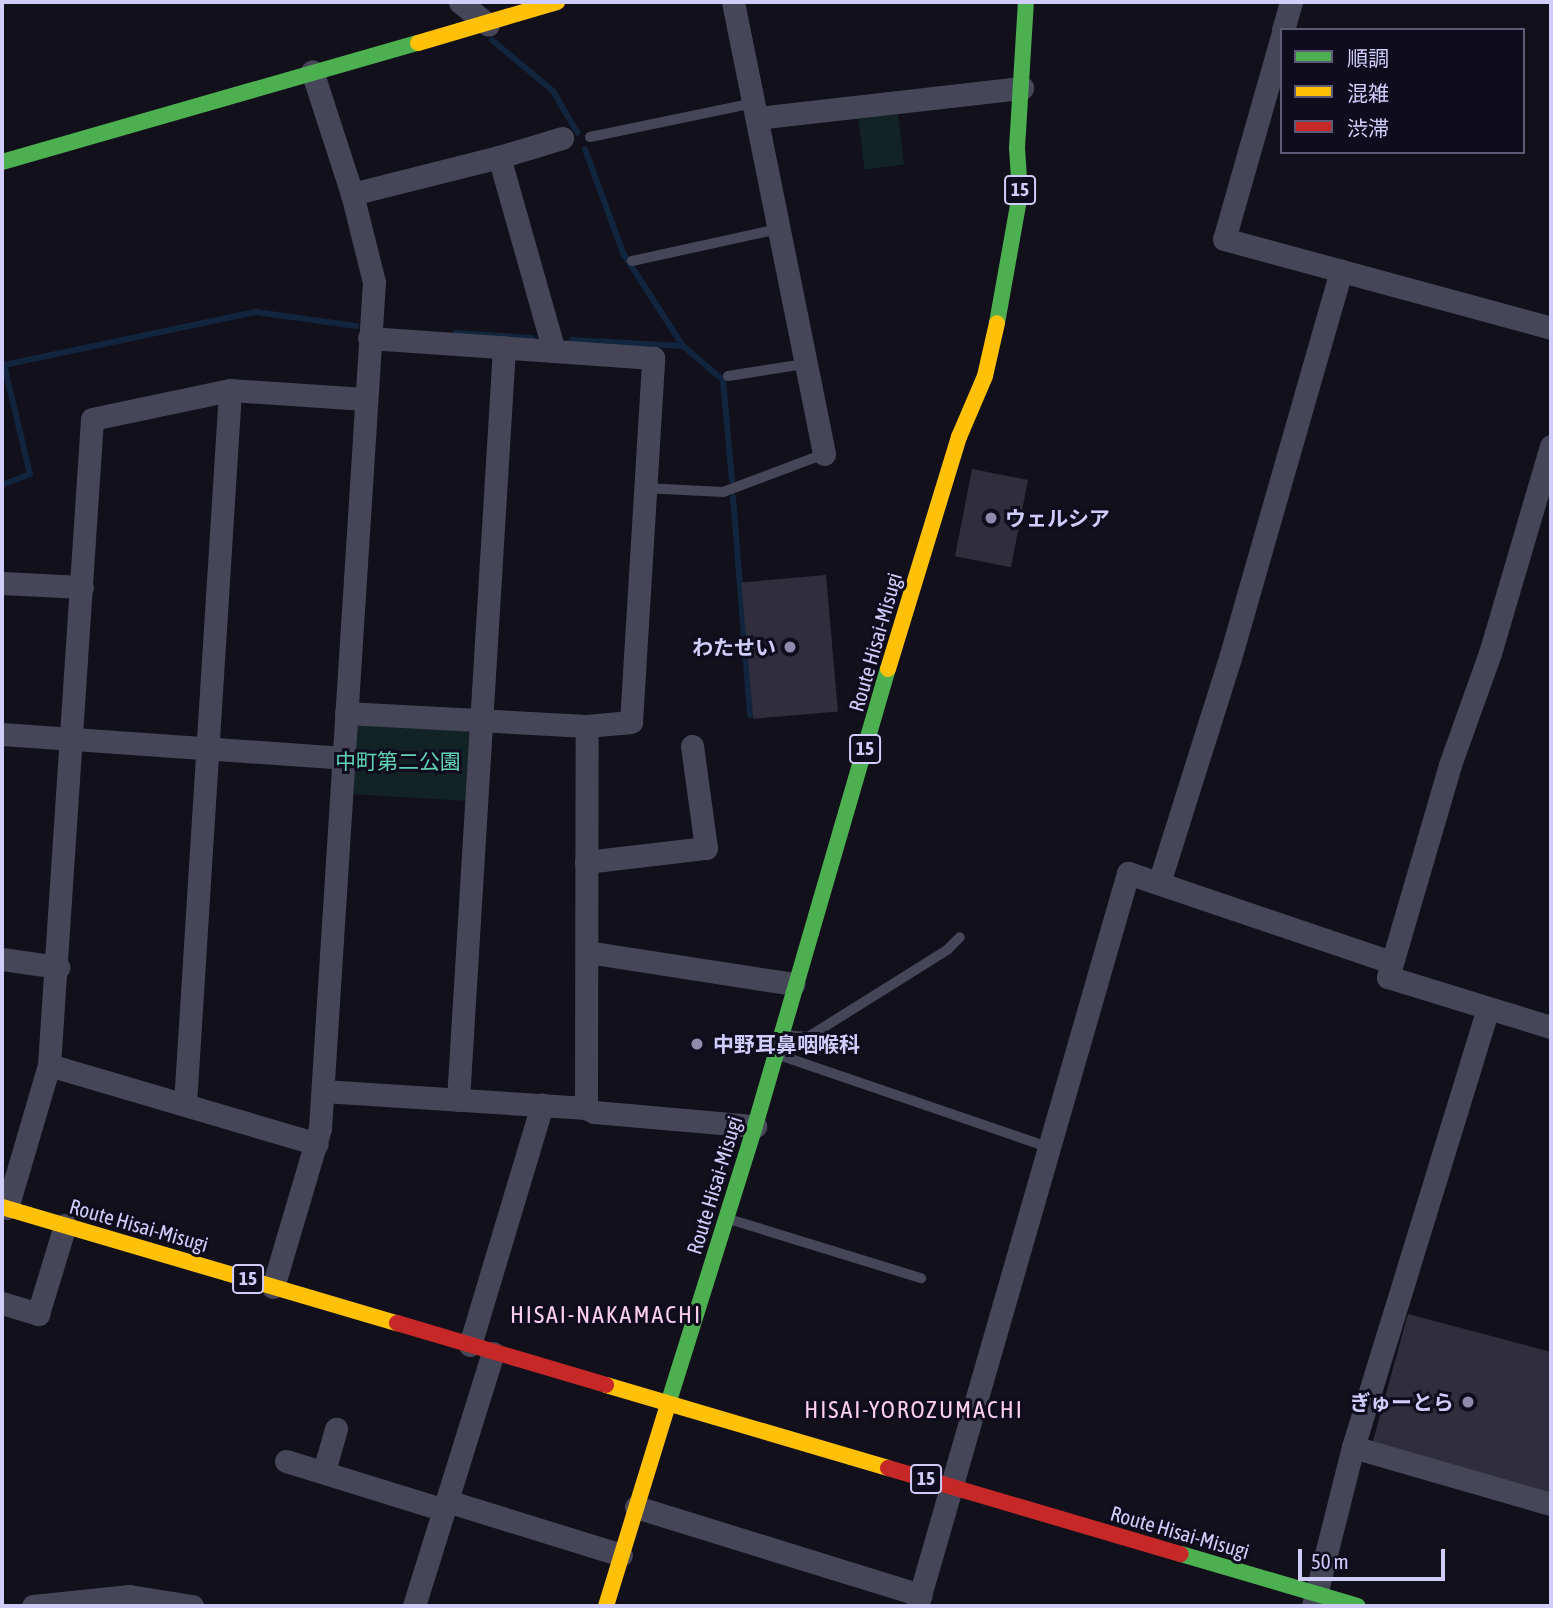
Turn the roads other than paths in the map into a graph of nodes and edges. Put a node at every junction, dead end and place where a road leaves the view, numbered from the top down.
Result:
1 (460, 2) edge
2 (557, 2) edge
3 (733, 2) edge
4 (1026, 2) edge
5 (1289, 2) edge
6 (488, 25) junction
7 (1283, 28) edge
8 (1280, 43) edge
9 (312, 71) junction
10 (1022, 88) junction
11 (755, 110) junction
12 (590, 137) dead end
13 (562, 138) dead end
14 (499, 157) junction
15 (2, 162) edge
16 (352, 194) junction
17 (779, 229) junction
18 (632, 261) dead end
19 (1341, 271) junction
20 (1551, 328) edge
21 (369, 338) junction
22 (504, 347) junction
23 (554, 351) junction
24 (805, 363) junction
25 (728, 376) dead end
26 (230, 390) junction
27 (365, 399) junction
28 (1551, 446) edge
29 (824, 454) joint
30 (644, 488) junction
31 (2, 583) edge
32 (82, 587) junction
33 (346, 713) junction
34 (481, 720) junction
35 (587, 726) junction
36 (2, 734) edge
37 (72, 738) junction
38 (692, 746) dead end
39 (209, 748) junction
40 (343, 758) junction
41 (586, 863) junction
42 (1159, 883) junction
43 (960, 937) dead end
44 (587, 952) junction
45 (2, 959) edge
46 (1391, 962) junction
47 (58, 967) junction
48 (794, 984) junction
49 (1488, 1009) junction
50 (1551, 1027) edge
51 (782, 1034) junction
52 (776, 1054) junction
53 (50, 1065) junction
54 (323, 1091) junction
55 (458, 1100) junction
56 (185, 1104) junction
57 (542, 1105) junction
58 (586, 1108) junction
59 (755, 1126) junction
60 (317, 1144) junction
61 (1051, 1148) junction
62 (4, 1208) edge
63 (726, 1218) junction
64 (65, 1225) junction
65 (921, 1278) dead end
66 (273, 1287) junction
67 (2, 1303) edge
68 (470, 1345) junction
69 (493, 1353) junction
70 (668, 1405) junction
71 (336, 1429) dead end
72 (1353, 1447) junction
73 (286, 1461) dead end
74 (324, 1471) junction
75 (952, 1486) junction
76 (1551, 1504) edge
77 (445, 1506) junction
78 (636, 1507) junction
79 (621, 1555) junction
80 (919, 1600) edge
81 (1314, 1600) edge
82 (181, 1605) edge
83 (33, 1606) edge
84 (414, 1606) edge
85 (606, 1606) edge
86 (1358, 1606) edge

1 - 6 street
2 - 6 main road
3 - 11 street
4 - 10 main road, Route Hisai-Misugi / 15
5 - 7 street
6 - 9 main road
8 - 19 street
9 - 15 main road
9 - 16 street
10 - 11 street
10 - 48 main road, Route Hisai-Misugi / 15
11 - 12 lane
11 - 17 street
13 - 14 street
14 - 16 street
14 - 23 street
16 - 21 street
17 - 18 lane
17 - 24 street
19 - 20 street
19 - 42 street
21 - 22 street
21 - 27 street
22 - 23 street
22 - 34 street
23 - 30 street
24 - 25 lane
24 - 29 street
26 - 27 street
26 - 32 street
26 - 39 street
27 - 33 street
28 - 46 street
29 - 30 lane
30 - 35 street
31 - 32 street
32 - 37 street
33 - 34 street
33 - 40 street
34 - 35 street
34 - 55 street
35 - 41 street
36 - 37 street
37 - 39 street
37 - 47 street
38 - 41 street
39 - 40 street
39 - 56 street
40 - 54 street
41 - 44 street
42 - 46 street
42 - 61 street
43 - 51 lane
44 - 48 street
44 - 58 street
45 - 47 street
46 - 49 street
47 - 53 street
48 - 51 main road, Route Hisai-Misugi / 15
49 - 50 street
49 - 72 street
51 - 52 main road, Route Hisai-Misugi / 15
52 - 59 main road, Route Hisai-Misugi / 15
52 - 61 lane
53 - 56 street
53 - 62 street
54 - 55 street
54 - 60 street
55 - 57 street
56 - 60 street
57 - 58 street
57 - 68 street
58 - 59 street
59 - 63 main road, Route Hisai-Misugi / 15
60 - 66 street
61 - 75 street
62 - 64 main road, Route Hisai-Misugi / 15
63 - 65 lane
63 - 70 main road, Route Hisai-Misugi / 15
64 - 66 main road, Route Hisai-Misugi / 15
64 - 67 street
66 - 68 main road, Route Hisai-Misugi / 15
68 - 69 main road, Route Hisai-Misugi / 15
69 - 70 main road, Route Hisai-Misugi / 15
69 - 77 street
70 - 75 main road, Route Hisai-Misugi / 15
70 - 78 main road
71 - 74 street
72 - 76 street
72 - 81 street
73 - 74 street
74 - 77 street
75 - 80 street
75 - 81 main road, Route Hisai-Misugi / 15
77 - 79 street
77 - 84 street
78 - 79 main road
78 - 80 street
79 - 85 main road
81 - 86 main road, Route Hisai-Misugi / 15
82 - 83 street

